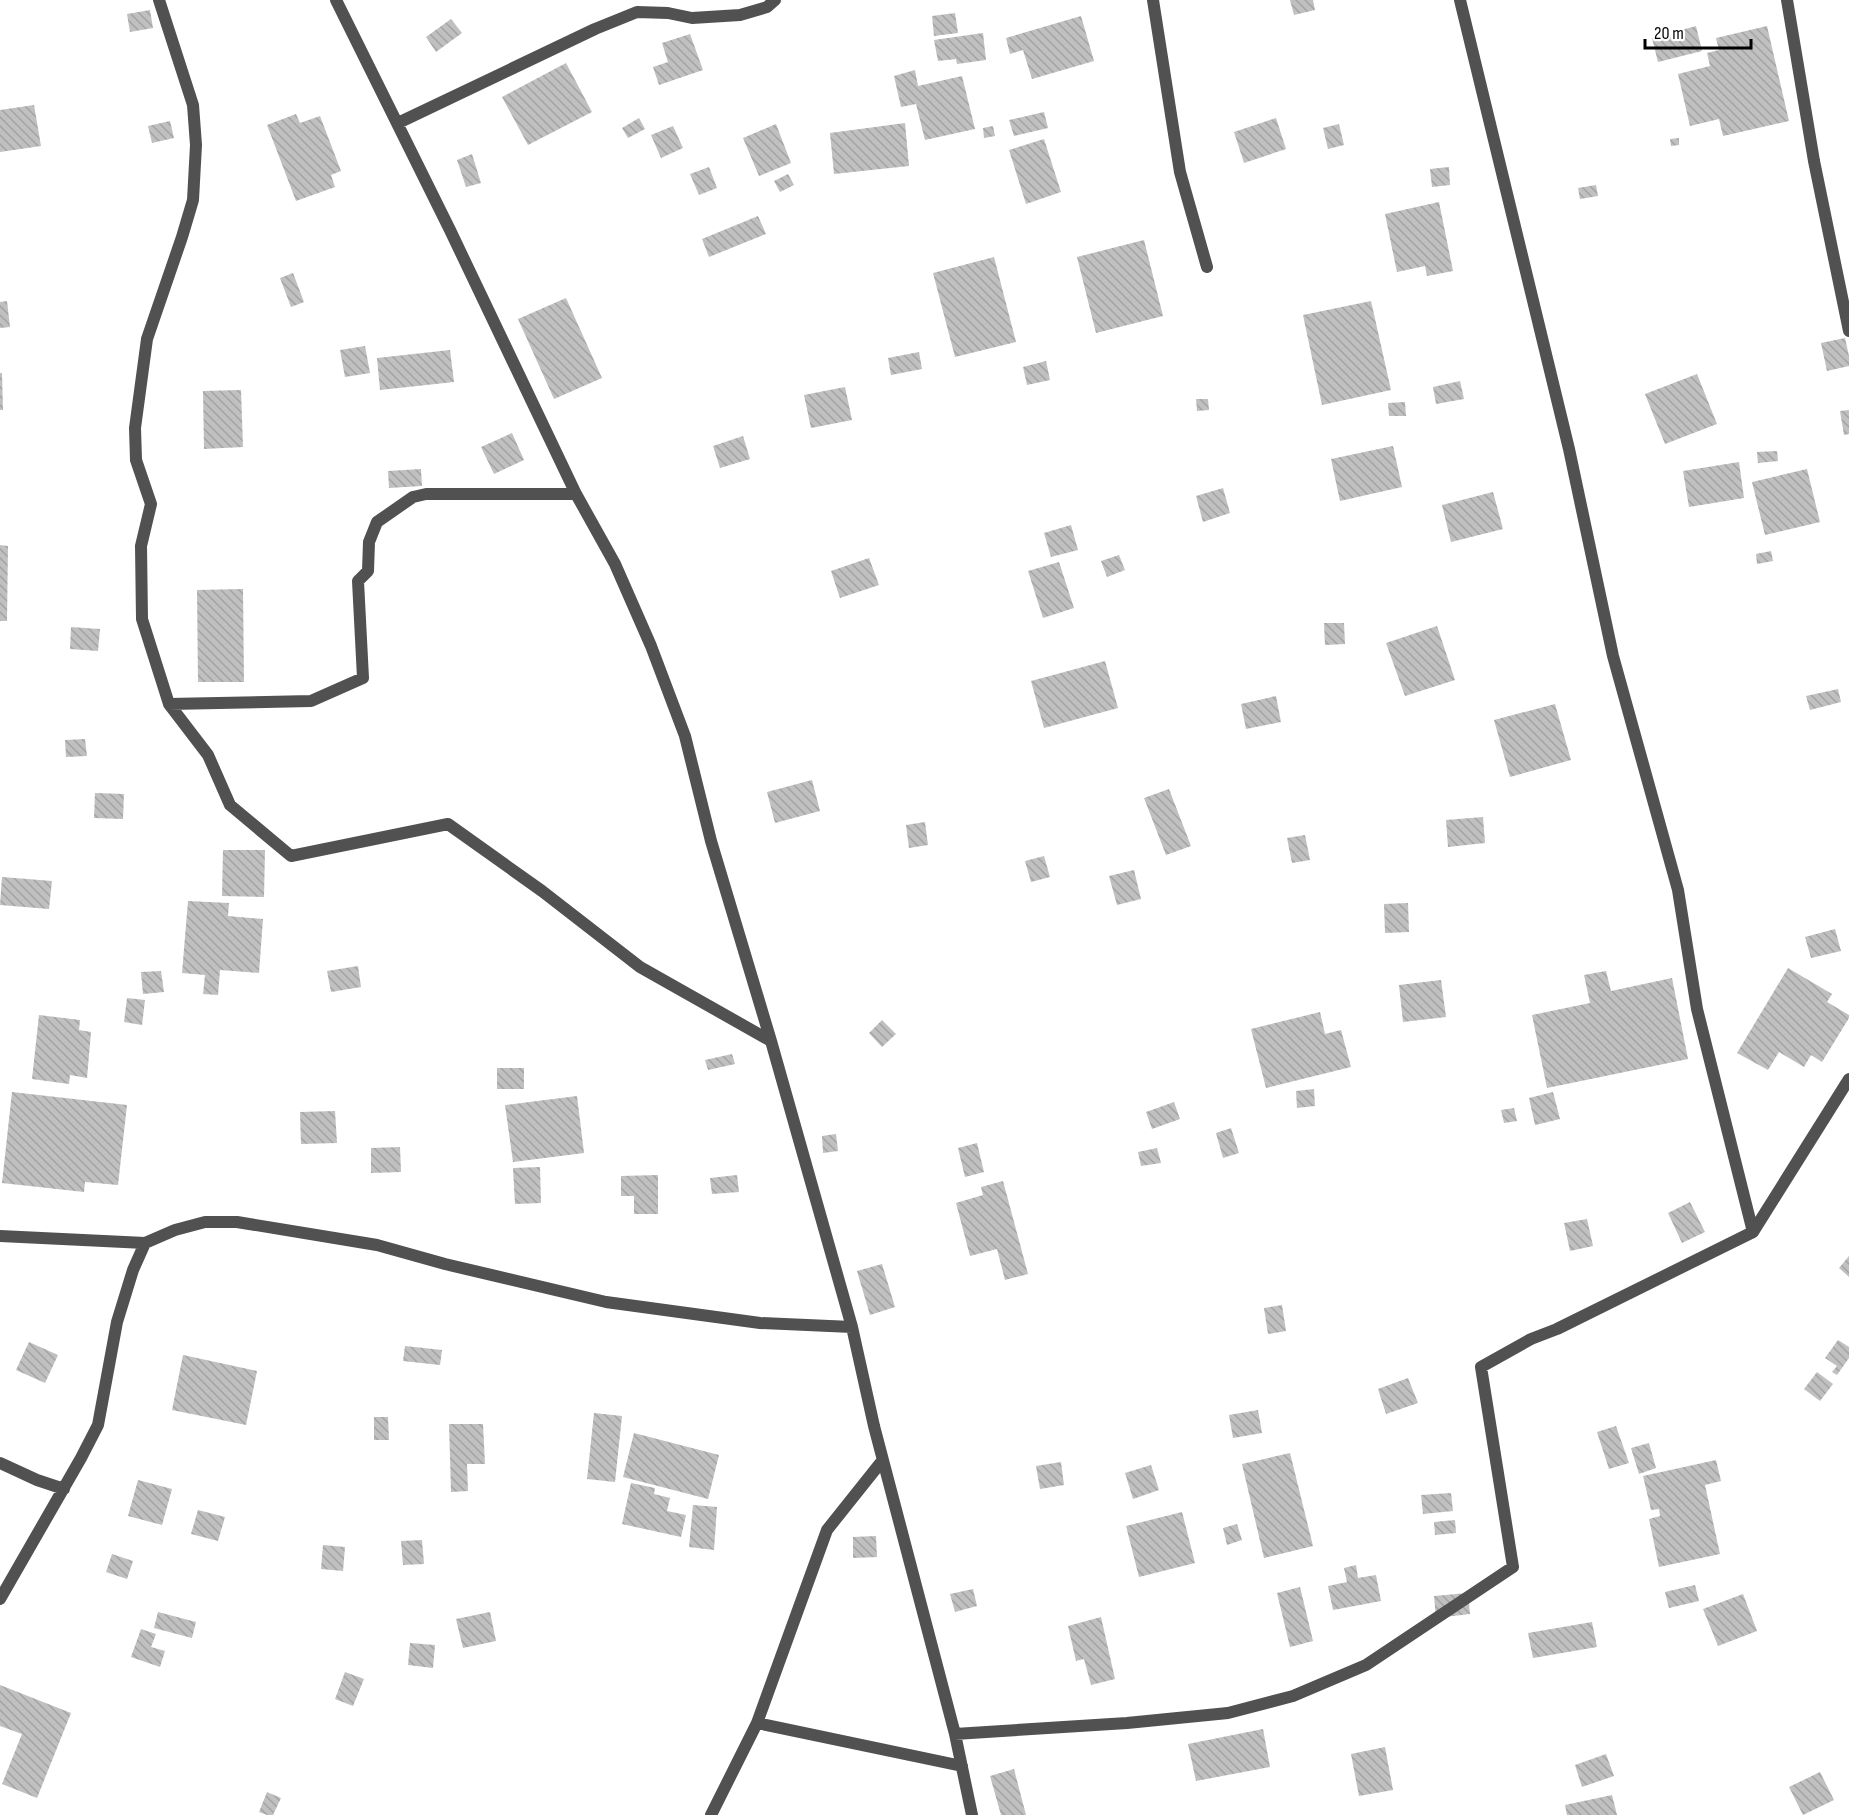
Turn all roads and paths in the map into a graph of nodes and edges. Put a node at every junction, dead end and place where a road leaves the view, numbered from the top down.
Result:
1 (159, 0) edge
2 (336, 0) edge
3 (775, 0) edge
4 (1153, 0) edge
5 (1460, 0) edge
6 (1787, 0) edge
7 (398, 123) junction
8 (1207, 267) dead end
9 (1849, 331) edge
10 (576, 494) junction
11 (169, 704) junction
12 (771, 1041) junction
13 (1849, 1079) edge
14 (1753, 1232) junction
15 (0, 1236) edge
16 (145, 1243) junction
17 (852, 1327) junction
18 (882, 1461) junction
19 (0, 1463) edge
20 (64, 1489) junction
21 (0, 1599) edge
22 (757, 1723) junction
23 (955, 1734) junction
24 (962, 1766) junction
25 (711, 1815) edge
26 (972, 1815) edge

1 - 11 street
2 - 7 street
3 - 7 street
4 - 8 street
5 - 14 street
6 - 9 street
7 - 10 street
10 - 11 street
10 - 12 street
11 - 12 street
12 - 17 street
13 - 14 street
14 - 23 street
15 - 16 street
16 - 17 street
16 - 20 street
17 - 18 street
18 - 22 street
18 - 23 street
19 - 20 street
20 - 21 street
22 - 24 street
22 - 25 street
23 - 24 street
24 - 26 street

